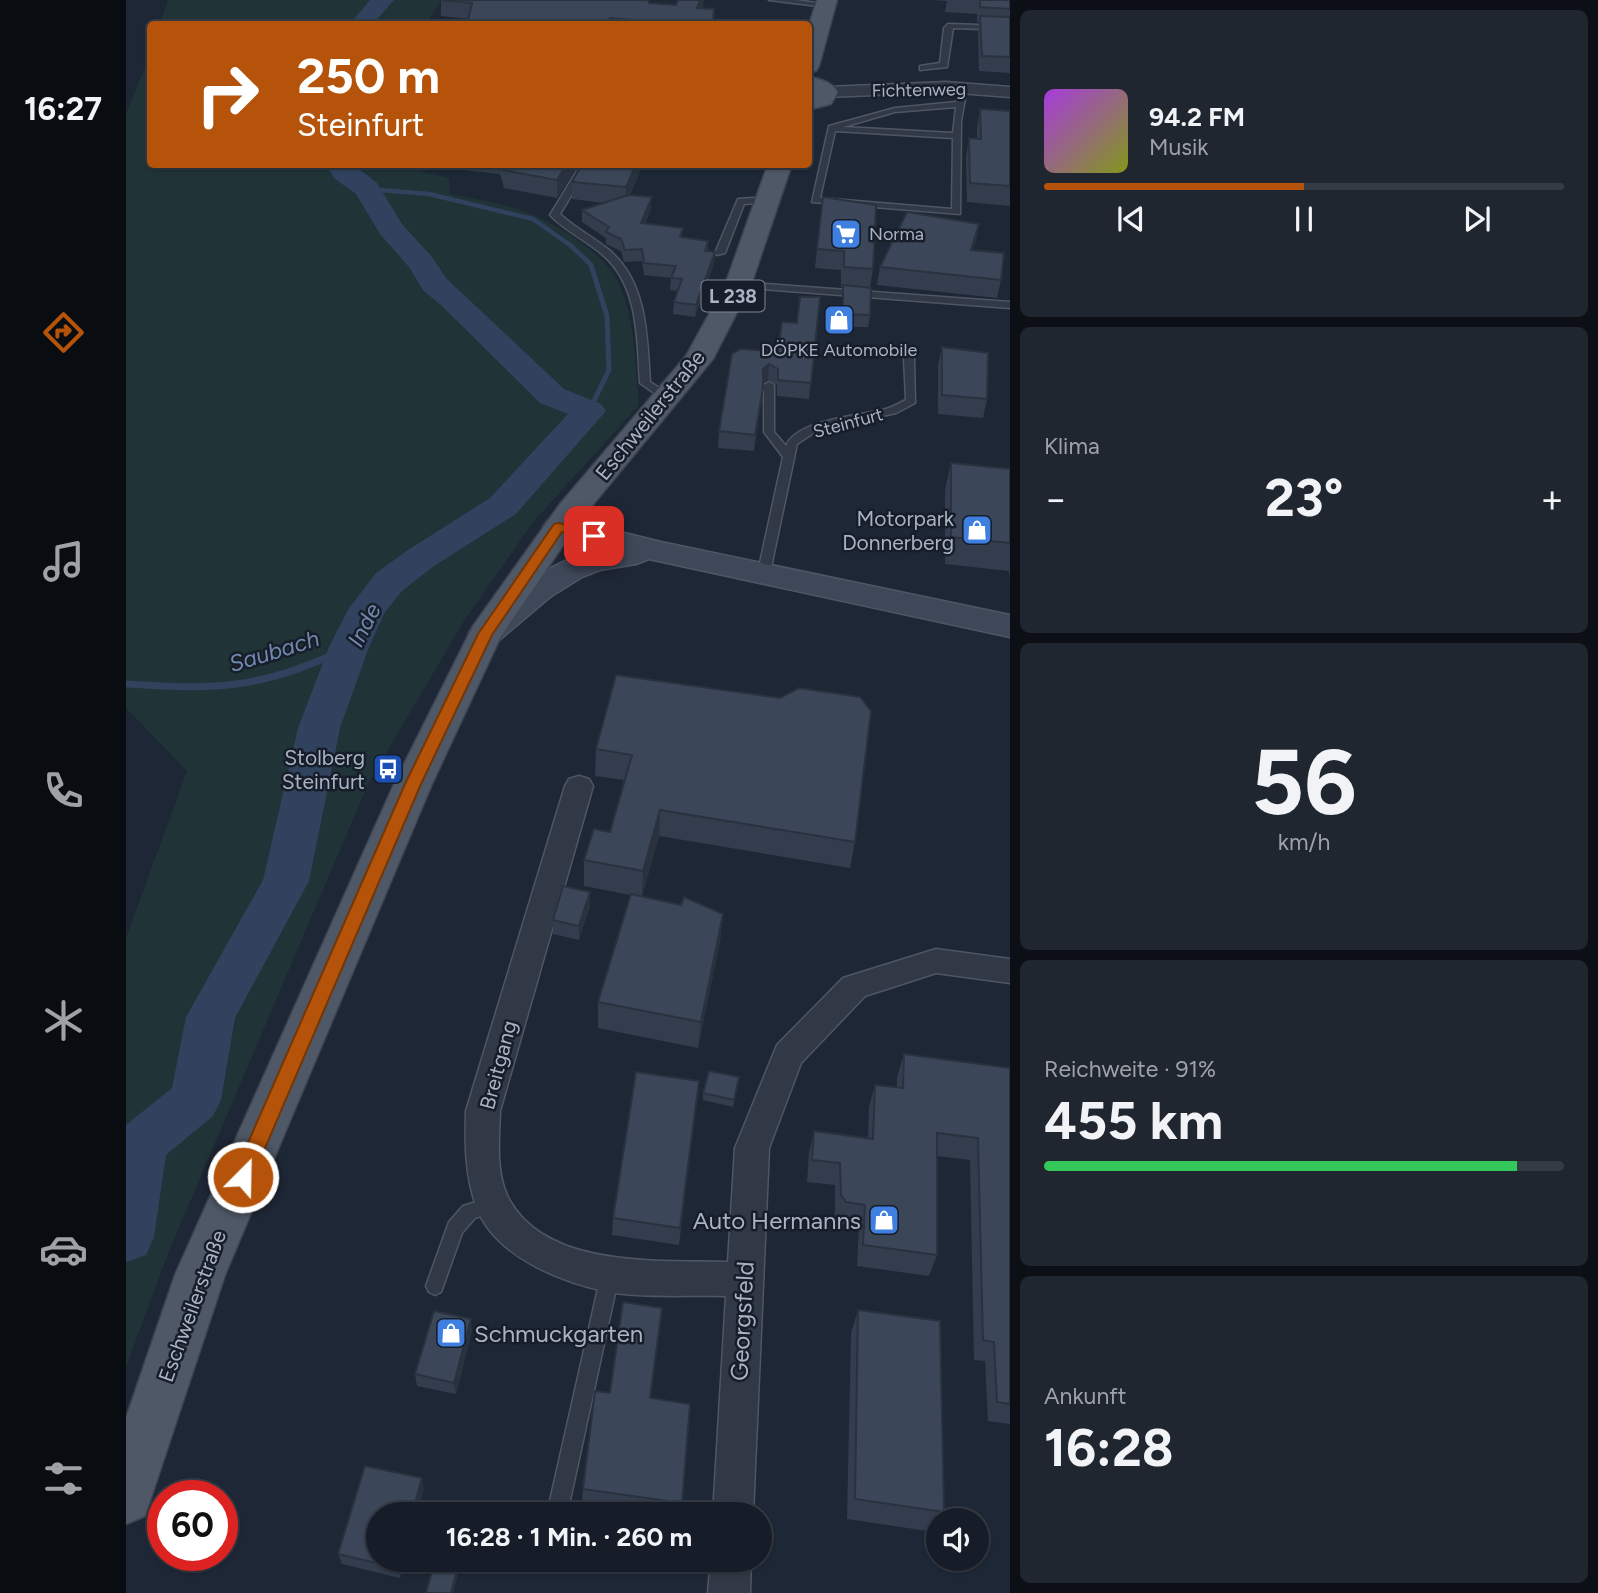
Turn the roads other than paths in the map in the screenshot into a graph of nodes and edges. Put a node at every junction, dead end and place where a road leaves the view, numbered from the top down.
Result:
1 (773, 0) edge
2 (826, 2) edge
3 (814, 26) edge
4 (1010, 28) edge
5 (923, 68) dead end
6 (815, 92) edge
7 (1010, 92) edge
8 (962, 96) junction
9 (832, 128) junction
10 (957, 136) junction
11 (584, 168) edge
12 (779, 168) edge
13 (770, 200) junction
14 (720, 253) dead end
15 (738, 285) junction
16 (1010, 305) edge
17 (909, 358) dead end
18 (769, 385) dead end
19 (668, 398) junction
20 (788, 456) junction
21 (559, 527) junction
22 (661, 552) junction
23 (764, 572) junction
24 (1010, 626) edge
25 (485, 634) junction
26 (579, 786) dead end
27 (1010, 971) edge
28 (493, 1205) junction
29 (610, 1275) junction
30 (743, 1280) junction
31 (435, 1286) dead end
32 (126, 1497) edge
33 (560, 1502) edge
34 (734, 1502) edge
35 (730, 1572) edge
36 (729, 1593) edge

1 - 2 lane
2 - 3 main road
4 - 5 lane
6 - 8 street, Fichtenweg
7 - 8 street, Fichtenweg
8 - 9 lane
8 - 10 lane
9 - 10 lane
9 - 10 lane
11 - 19 lane
12 - 13 main road, Eschweilerstraße / L 238
13 - 14 lane
13 - 15 main road, Eschweilerstraße / L 238
15 - 16 lane
15 - 19 main road, Eschweilerstraße / L 238
17 - 20 lane, Steinfurt
18 - 20 lane
19 - 21 main road, Eschweilerstraße / L 238
20 - 23 lane, Steinfurt
21 - 22 street
21 - 25 main road, Eschweilerstraße / L 238
22 - 23 street
22 - 25 street
23 - 24 street
25 - 32 main road, Eschweilerstraße / L 238
26 - 28 street, Breitgang
27 - 30 street, Georgsfeld
28 - 29 street, Breitgang
28 - 31 lane
29 - 30 street, Breitgang
29 - 33 lane
30 - 34 street, Georgsfeld
35 - 36 street

